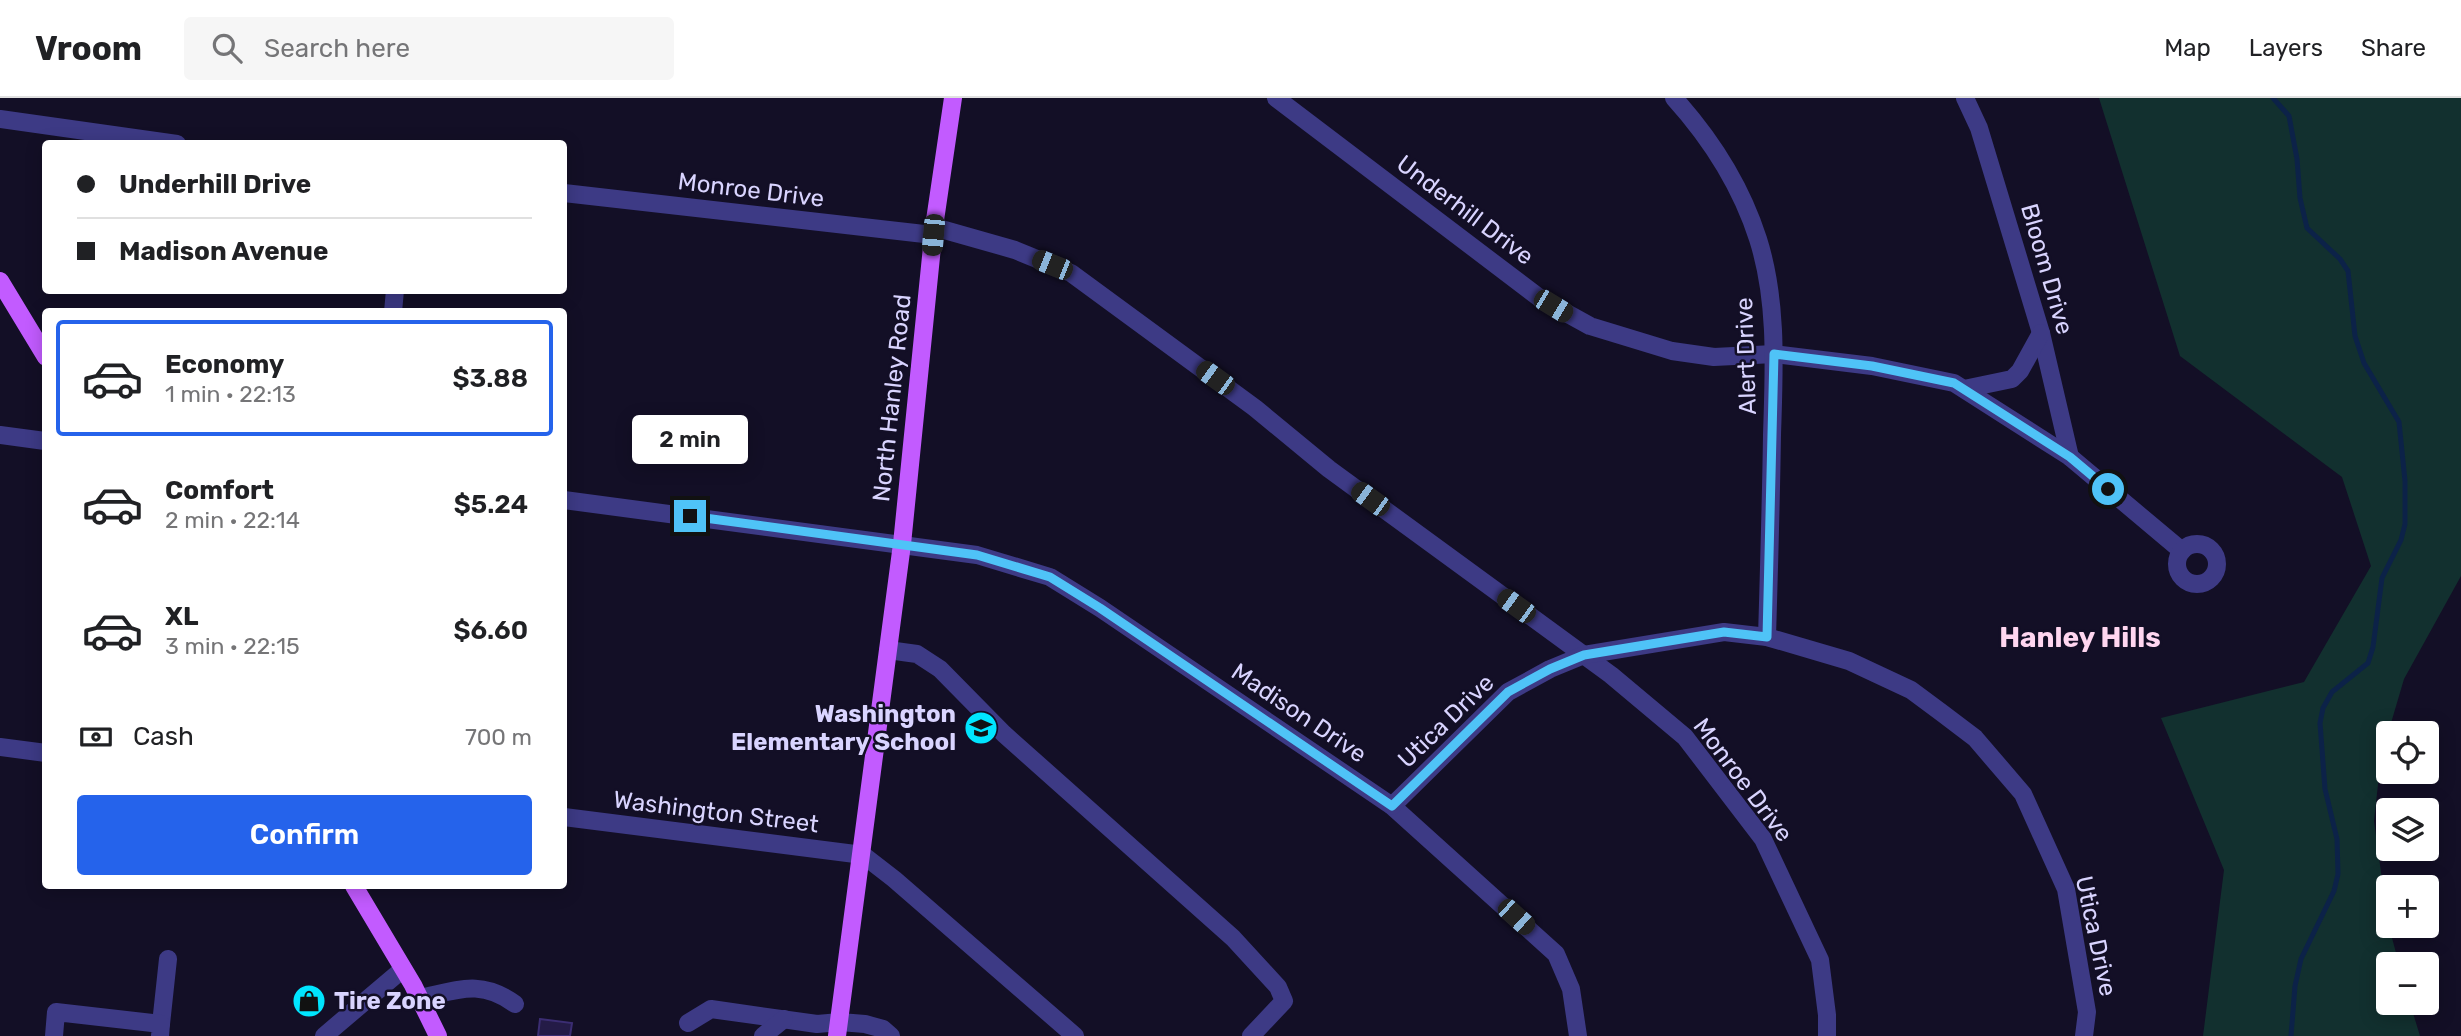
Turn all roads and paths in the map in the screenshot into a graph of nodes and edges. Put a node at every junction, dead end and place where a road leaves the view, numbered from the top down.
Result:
1 (953, 98) edge
2 (1276, 98) edge
3 (1674, 98) edge
4 (1965, 98) edge
5 (0, 119) edge
6 (149, 140) edge
7 (567, 193) edge
8 (933, 231) junction
9 (0, 281) edge
10 (2041, 333) junction
11 (42, 350) edge
12 (1774, 354) junction
13 (1964, 389) junction
14 (0, 435) edge
15 (42, 441) edge
16 (2070, 457) junction
17 (567, 500) edge
18 (902, 544) junction
19 (2182, 551) dead end
20 (1767, 637) junction
21 (888, 650) junction
22 (1584, 655) junction
23 (0, 747) edge
24 (42, 752) edge
25 (1392, 806) junction
26 (567, 817) edge
27 (863, 855) junction
28 (356, 889) edge
29 (168, 959) dead end
30 (403, 968) junction
31 (420, 998) junction
32 (515, 1004) dead end
33 (688, 1023) dead end
34 (783, 1027) edge
35 (118, 1028) edge
36 (839, 1029) edge
37 (161, 1030) edge
38 (433, 1032) edge
39 (888, 1035) edge
40 (54, 1036) edge
41 (324, 1036) edge
42 (763, 1036) edge
43 (1075, 1036) edge
44 (1251, 1036) edge
45 (1578, 1036) edge
46 (1827, 1036) edge
47 (2084, 1036) edge

1 - 8 main road, North Hanley Road
2 - 12 street, Underhill Drive
3 - 12 street, Alert Drive
4 - 10 street, Bloom Drive
5 - 6 street
7 - 8 street, Monroe Drive
8 - 18 main road, North Hanley Road
8 - 22 street, Monroe Drive
9 - 11 main road
10 - 13 street, Underhill Drive
10 - 16 street, Bloom Drive
12 - 13 street, Underhill Drive
12 - 20 street, Alert Drive
13 - 16 street, Underhill Drive
14 - 15 street
16 - 19 street, Underhill Drive
17 - 18 street, Madison Drive
18 - 21 main road, North Hanley Road
18 - 25 street, Madison Drive
20 - 22 street, Utica Drive
20 - 47 street, Utica Drive
21 - 27 main road, North Hanley Road
21 - 44 street
22 - 25 street, Utica Drive
22 - 46 street, Monroe Drive
23 - 24 street
25 - 45 street, Madison Drive
26 - 27 street, Washington Street
27 - 36 main road, North Hanley Road
27 - 43 street
28 - 30 main road
29 - 37 street
30 - 31 main road
30 - 41 street
31 - 32 street
31 - 38 main road
33 - 34 street
34 - 36 street
34 - 42 street
35 - 37 street
35 - 40 street
36 - 39 street

